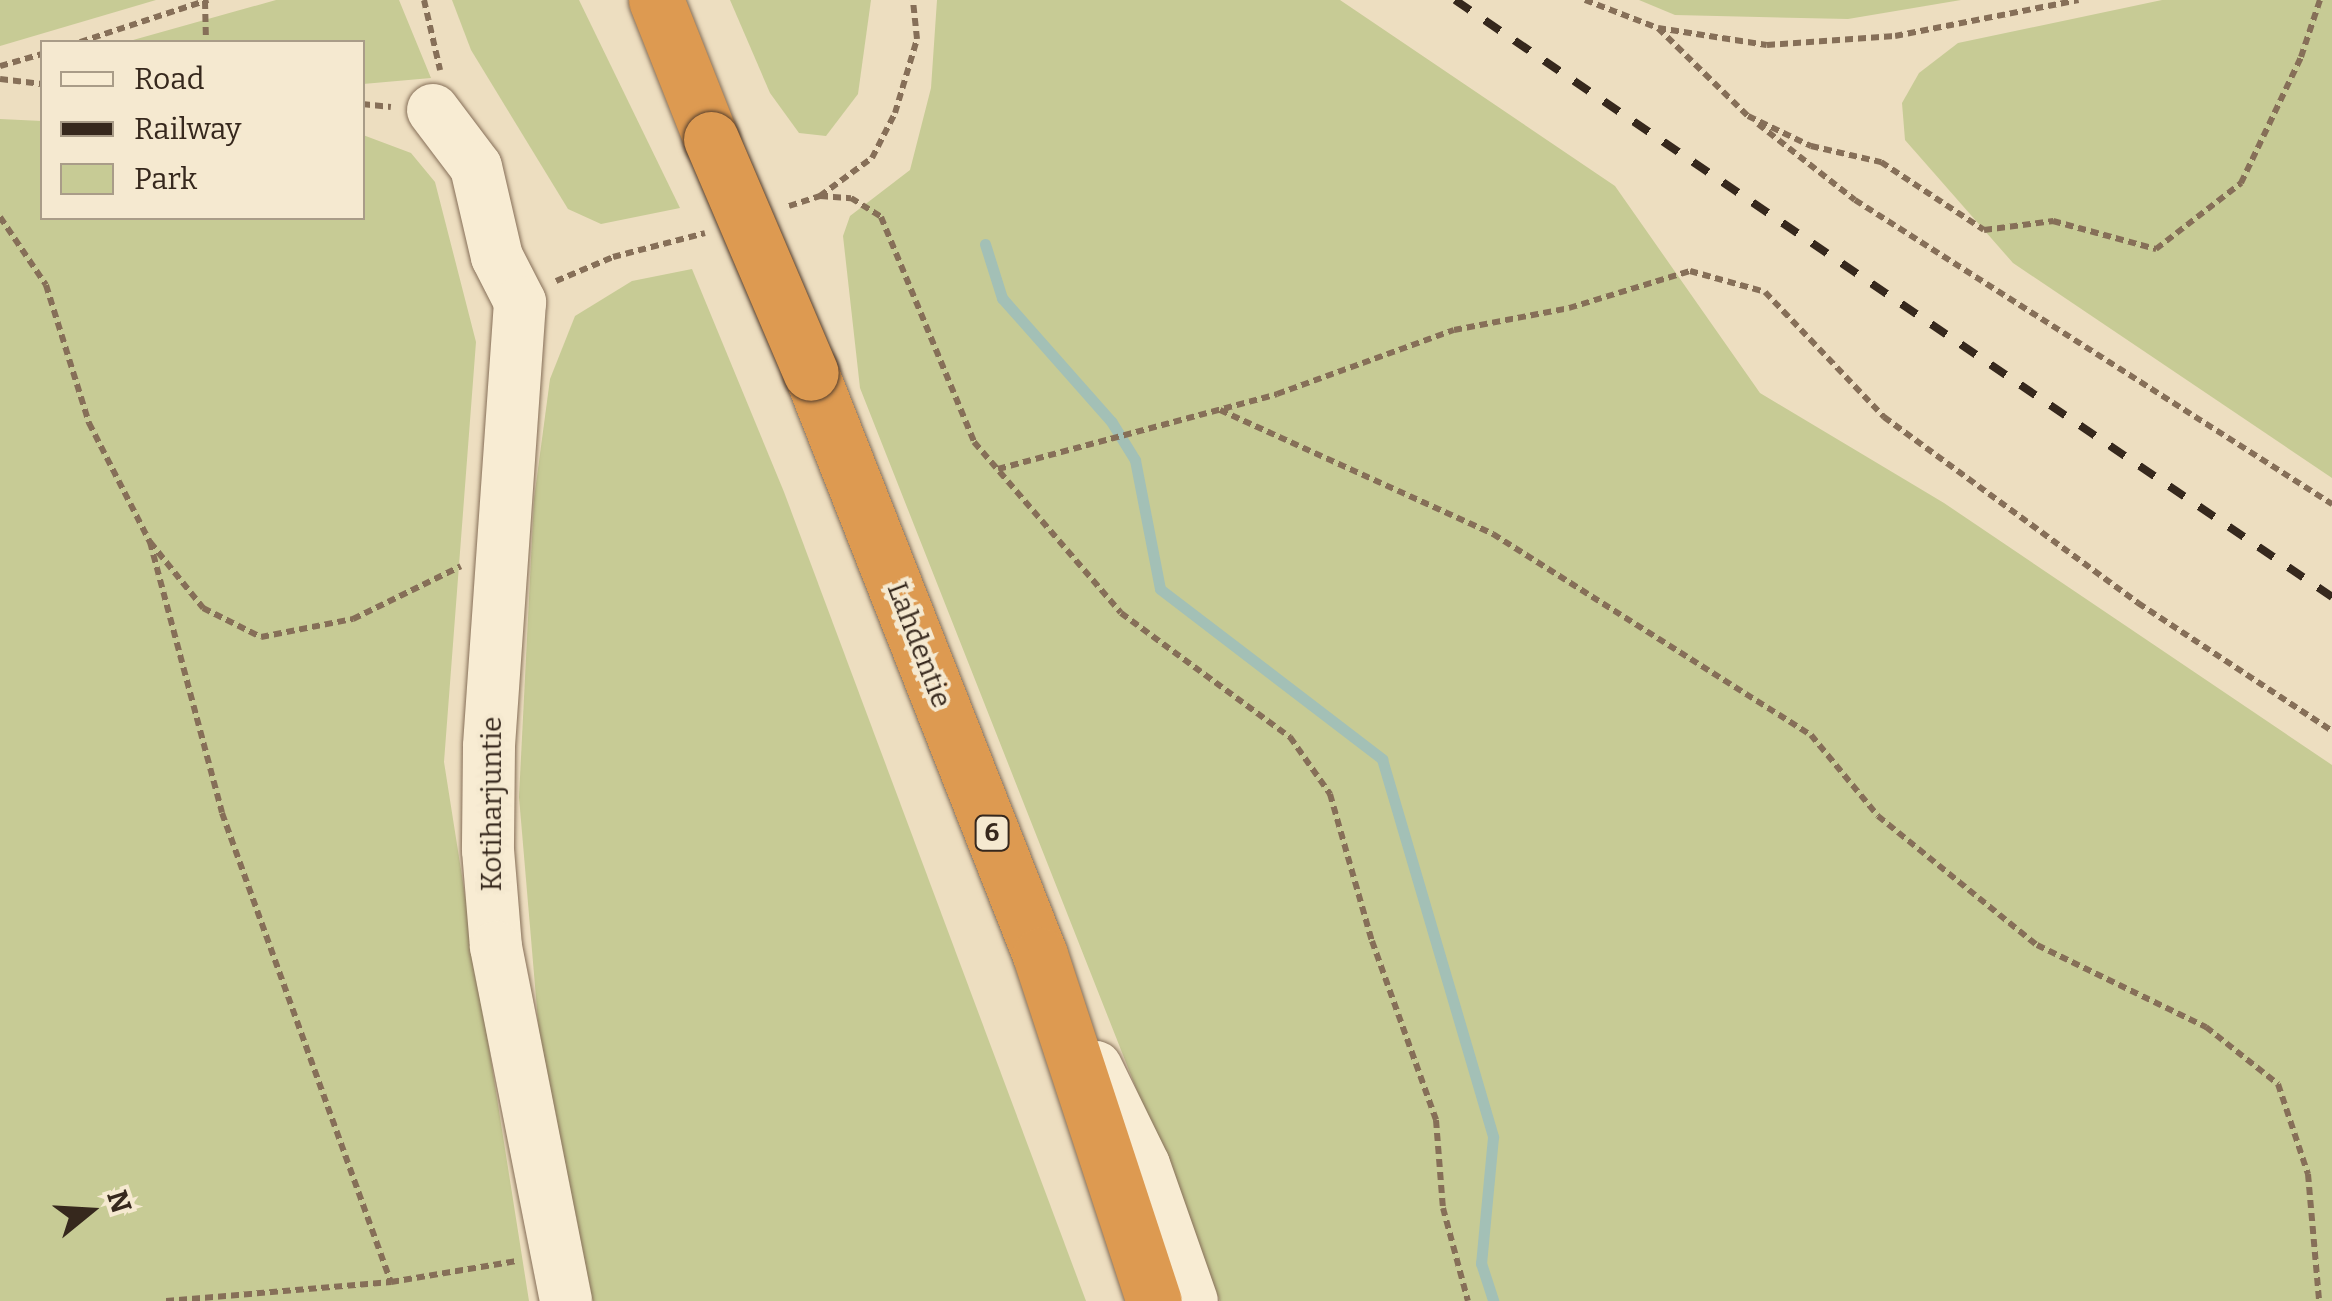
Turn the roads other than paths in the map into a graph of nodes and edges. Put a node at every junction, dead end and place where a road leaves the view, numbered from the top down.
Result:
1 (656, 0) edge
2 (433, 110) road end
3 (1040, 955) junction
4 (561, 1278) edge
5 (1154, 1301) edge
6 (1192, 1301) edge

1 - 3 highway, Lahdentie / 6, bridge
2 - 4 street, Kotiharjuntie
3 - 5 highway, Lahdentie / 6
3 - 6 street

